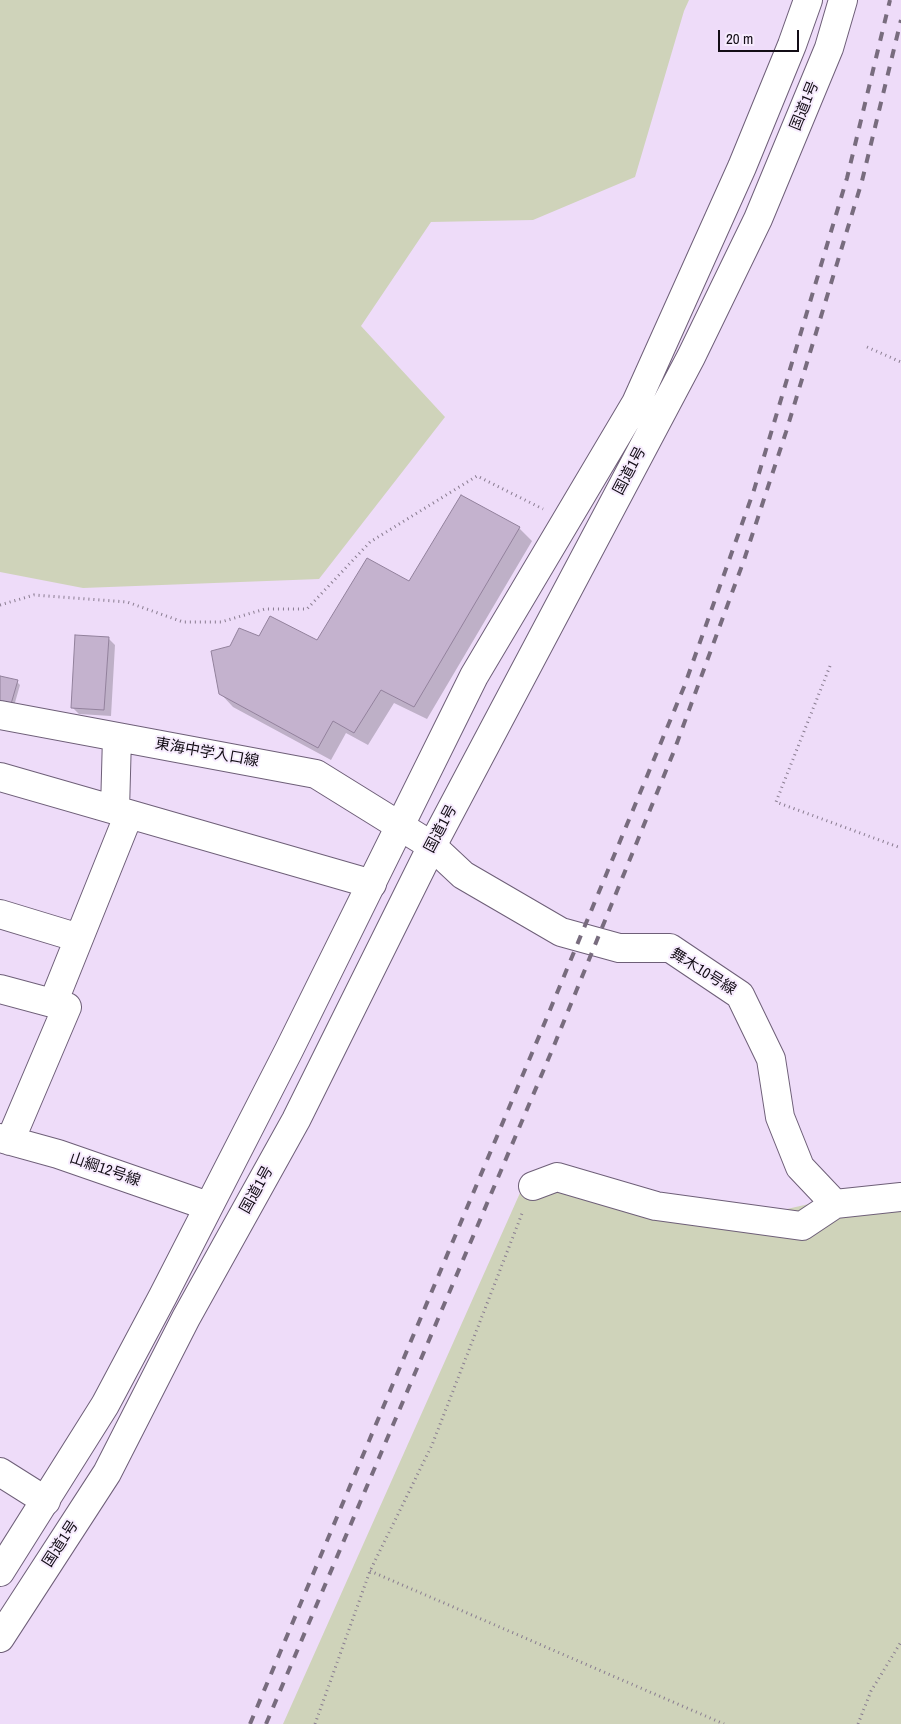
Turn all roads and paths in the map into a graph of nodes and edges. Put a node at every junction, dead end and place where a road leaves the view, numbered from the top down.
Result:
1 (808, 0) edge
2 (843, 0) edge
3 (867, 347) dead end
4 (901, 362) edge
5 (566, 520) junction
6 (0, 605) edge
7 (830, 666) dead end
8 (0, 715) edge
9 (117, 737) junction
10 (0, 777) edge
11 (122, 812) junction
12 (401, 825) junction
13 (432, 846) junction
14 (901, 848) edge
15 (372, 884) junction
16 (0, 914) edge
17 (79, 938) junction
18 (0, 989) edge
19 (52, 1003) junction
20 (3, 1146) edge
21 (533, 1186) joint
22 (901, 1197) edge
23 (835, 1204) junction
24 (208, 1206) junction
25 (0, 1472) edge
26 (46, 1501) junction
27 (370, 1571) junction
28 (0, 1572) edge
29 (0, 1638) edge
30 (901, 1642) edge
31 (315, 1724) edge
32 (724, 1724) edge
33 (858, 1724) edge

1 - 5 main road, 国道1号
2 - 13 main road, 国道1号
3 - 4 path
5 - 6 path
5 - 12 main road, 国道1号
7 - 14 path
8 - 9 main road, 東海中学入口線
9 - 11 main road
9 - 12 main road, 東海中学入口線
10 - 11 main road
11 - 15 main road
11 - 17 main road
12 - 13 main road, 舞木10号線
12 - 15 main road, 国道1号
13 - 23 main road, 舞木10号線
13 - 29 main road, 国道1号
15 - 24 main road, 国道1号
16 - 17 main road
17 - 19 main road
18 - 19 main road
19 - 20 main road
20 - 24 main road, 山綱12号線
21 - 23 main road
21 - 27 path
22 - 23 main road
24 - 26 main road, 国道1号
25 - 26 main road
26 - 28 main road, 国道1号
27 - 31 path
27 - 32 path
30 - 33 path

